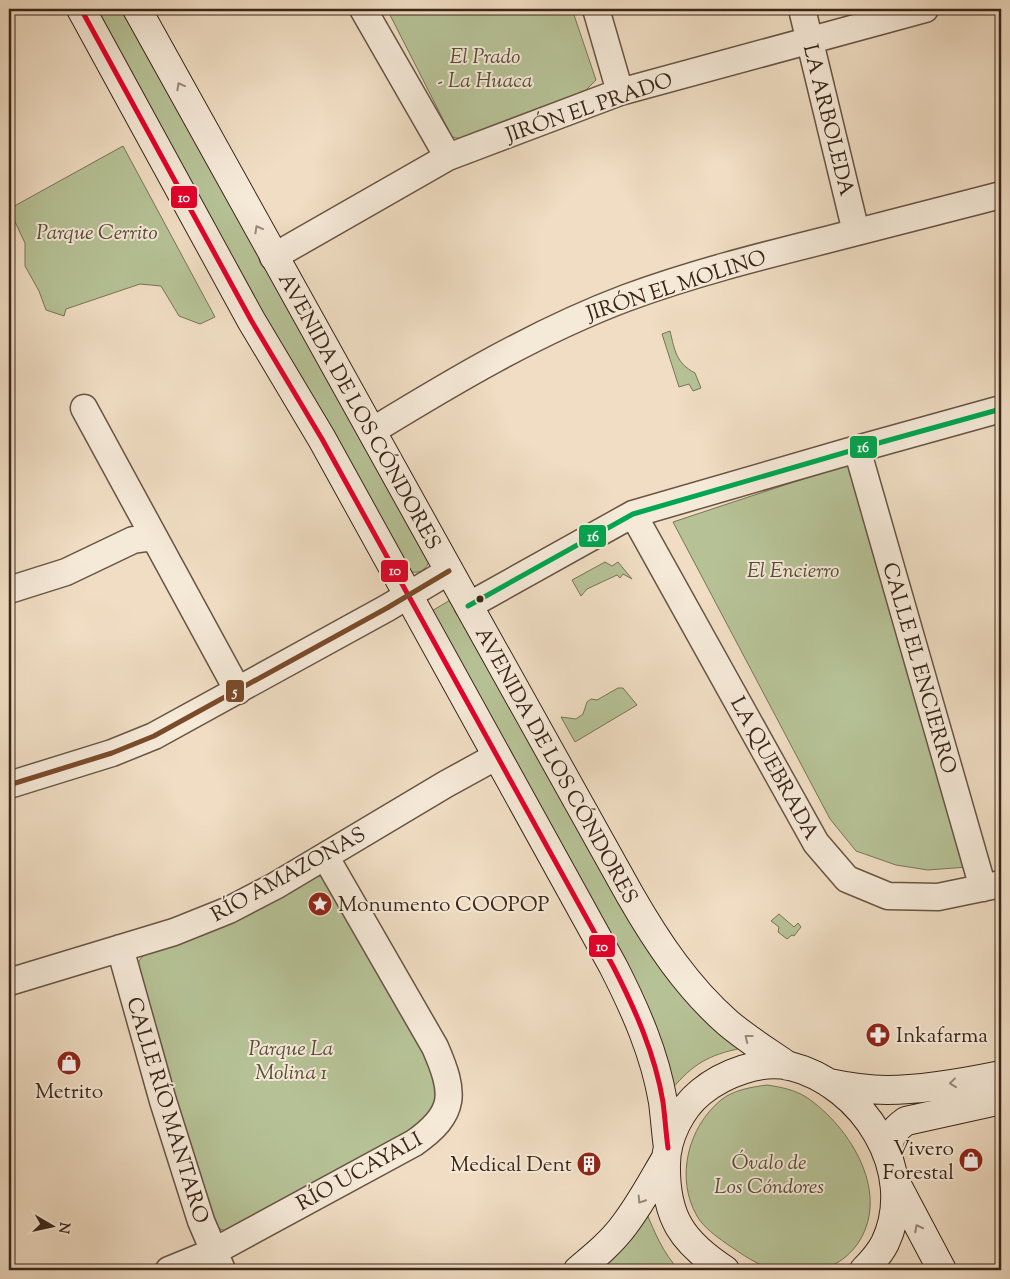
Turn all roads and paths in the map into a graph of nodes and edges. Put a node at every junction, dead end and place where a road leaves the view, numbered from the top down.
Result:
1 (81, 9) edge
2 (137, 9) edge
3 (363, 9) edge
4 (596, 9) edge
5 (802, 9) edge
6 (925, 9) edge
7 (810, 40) junction
8 (620, 92) junction
9 (448, 157) junction
10 (1001, 196) edge
11 (856, 232) junction
12 (273, 257) junction
13 (84, 408) dead end
14 (1001, 409) edge
15 (372, 431) junction
16 (857, 448) junction
17 (633, 514) junction
18 (154, 537) junction
19 (449, 571) junction
20 (9, 590) edge
21 (409, 595) junction
22 (468, 606) junction
23 (238, 691) junction
24 (497, 756) junction
25 (9, 785) edge
26 (324, 856) junction
27 (992, 886) edge
28 (120, 948) junction
29 (9, 982) edge
30 (788, 1066) junction
31 (1001, 1075) edge
32 (827, 1083) junction
33 (1001, 1100) edge
34 (667, 1153) junction
35 (887, 1153) junction
36 (894, 1179) junction
37 (218, 1261) edge
38 (169, 1270) edge
39 (578, 1270) edge
40 (725, 1270) edge
41 (864, 1270) edge
42 (942, 1270) edge

1 - 21 street
12 -> 2 street, AVENIDA DE LOS CÓNDORES
3 - 9 street
4 - 8 street
5 - 7 street, LA ARBOLEDA
6 - 7 street, JIRÓN EL PRADO
7 - 8 street, JIRÓN EL PRADO
7 - 11 street, LA ARBOLEDA
8 - 9 street, JIRÓN EL PRADO
9 - 12 street, JIRÓN EL PRADO
10 - 11 street, JIRÓN EL MOLINO
11 - 15 street, JIRÓN EL MOLINO
12 - 15 street, AVENIDA DE LOS CÓNDORES
13 - 18 street
14 - 16 street
15 - 19 street, AVENIDA DE LOS CÓNDORES
16 - 17 street
16 - 27 street, CALLE EL ENCIERRO
17 - 22 street
17 - 27 street, LA QUEBRADA
18 - 20 street
18 - 23 street
19 - 21 street
19 - 22 street, AVENIDA DE LOS CÓNDORES
21 - 23 street
21 - 24 street
30 -> 22 street, AVENIDA DE LOS CÓNDORES
23 - 25 street
24 - 26 street, RÍO AMAZONAS
24 - 34 street
26 - 28 street, RÍO AMAZONAS
26 - 37 street, RÍO UCAYALI
28 - 29 street, RÍO AMAZONAS
28 - 37 street, CALLE RÍO MANTARO
30 - 32 street
30 - 34 street
31 -> 32 street
32 - 35 street
33 - 35 street
34 -> 39 street
34 - 40 street
35 - 36 street
36 - 41 street
42 -> 36 street
37 - 38 street, RÍO UCAYALI

